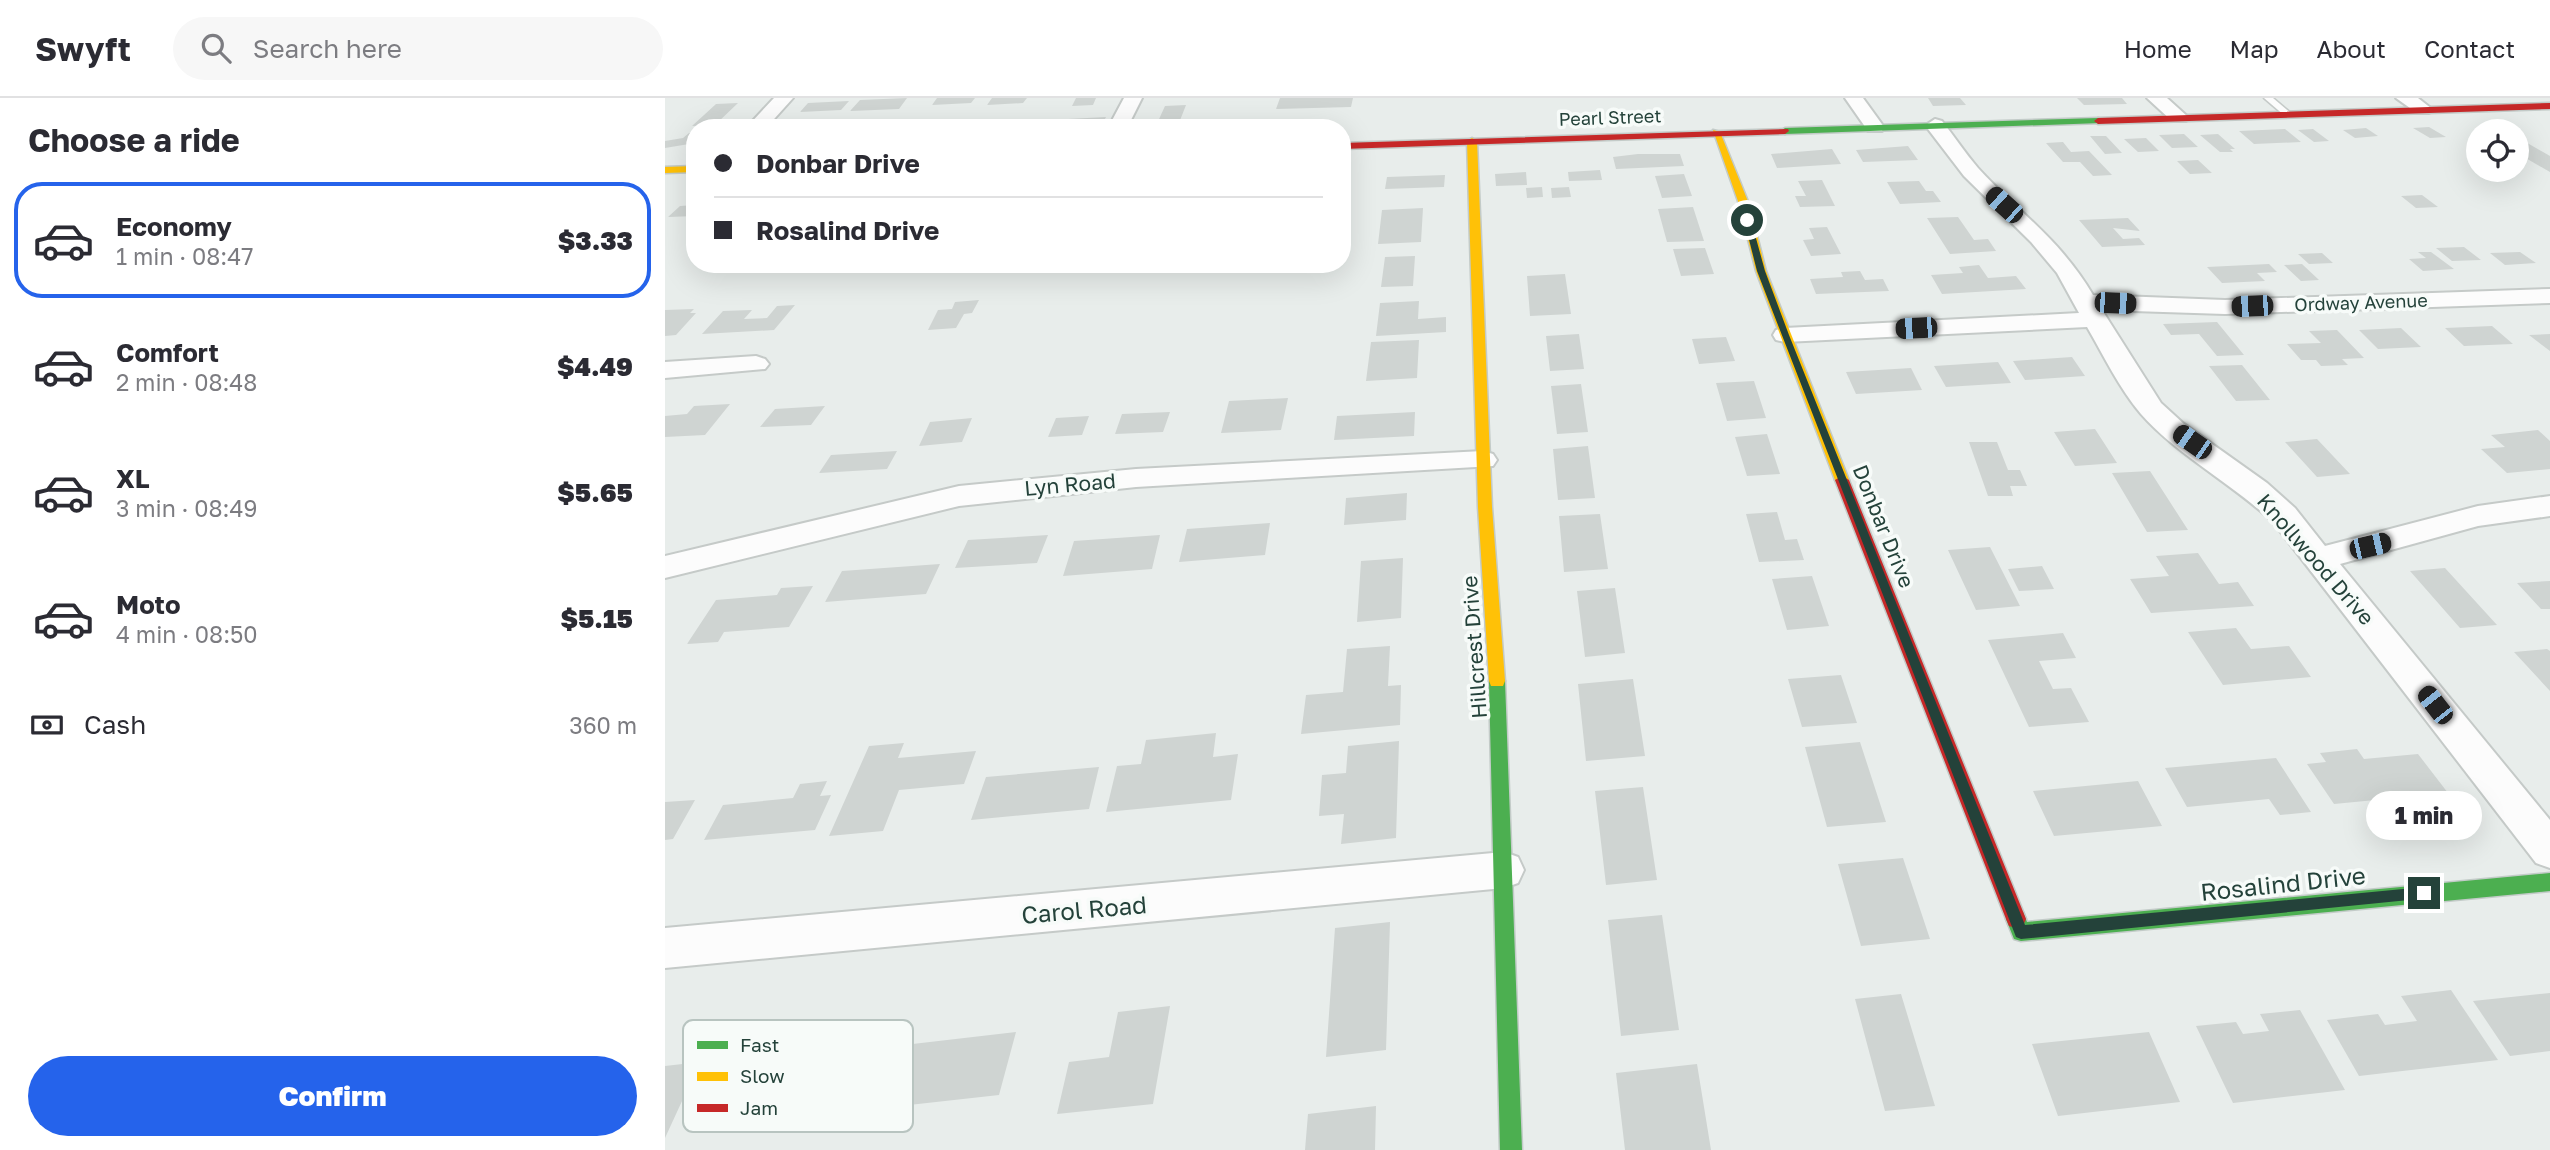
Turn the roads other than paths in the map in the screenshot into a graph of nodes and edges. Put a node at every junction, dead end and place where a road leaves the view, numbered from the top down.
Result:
1 (784, 98) edge
2 (1133, 98) edge
3 (1854, 98) edge
4 (2156, 98) edge
5 (2268, 98) edge
6 (2405, 98) edge
7 (2550, 106) edge
8 (2423, 109) junction
9 (2288, 114) junction
10 (2179, 117) junction
11 (764, 119) edge
12 (1122, 119) edge
13 (1935, 125) junction
14 (1875, 127) junction
15 (1716, 132) junction
16 (1472, 141) junction
17 (1351, 146) edge
18 (686, 169) edge
19 (665, 170) edge
20 (2550, 296) edge
21 (2092, 311) junction
22 (1785, 335) junction
23 (756, 364) dead end
24 (665, 370) edge
25 (1483, 460) junction
26 (2550, 506) edge
27 (2320, 558) junction
28 (665, 567) edge
29 (2550, 850) edge
30 (1504, 870) junction
31 (2550, 882) edge
32 (2021, 932) joint
33 (665, 948) edge
34 (1511, 1150) edge

1 - 11 street
2 - 12 street
3 - 14 street
4 - 10 street
5 - 9 lane
6 - 8 street
7 - 8 street, Pearl Street
8 - 9 street, Pearl Street
9 - 10 street, Pearl Street
10 - 13 street, Pearl Street
13 - 14 street, Pearl Street
13 - 21 street, Knollwood Drive
14 - 15 street, Pearl Street
15 - 16 street, Pearl Street
15 - 22 street, Donbar Drive
16 - 17 street, Pearl Street
16 - 25 street, Hillcrest Drive
18 - 19 street
20 - 21 street, Ordway Avenue
21 - 22 street, Ordway Avenue
21 - 27 street, Knollwood Drive
22 - 32 street, Donbar Drive
23 - 24 street
25 - 28 street, Lyn Road
25 - 30 street, Hillcrest Drive
26 - 27 street
27 - 29 street, Knollwood Drive
30 - 33 street, Carol Road
30 - 34 street, Hillcrest Drive
31 - 32 street, Rosalind Drive

